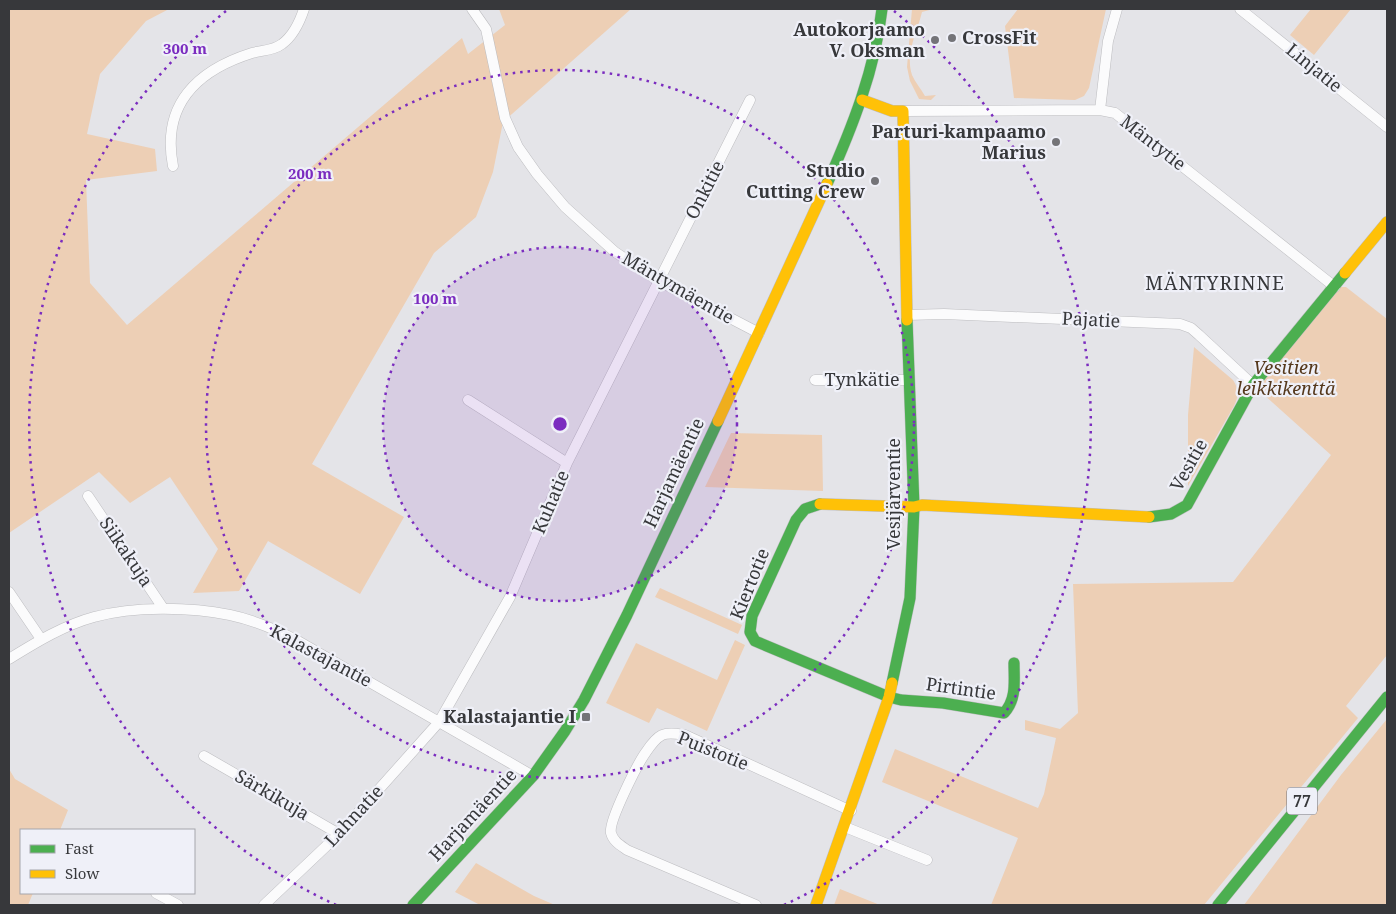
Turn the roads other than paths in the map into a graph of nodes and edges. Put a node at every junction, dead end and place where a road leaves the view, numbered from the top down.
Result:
1 (304, 9) edge
2 (472, 9) edge
3 (882, 9) edge
4 (1117, 9) edge
5 (1240, 9) edge
6 (750, 100) dead end
7 (862, 100) junction
8 (1100, 110) junction
9 (903, 111) junction
10 (1387, 127) edge
11 (173, 166) dead end
12 (1387, 222) edge
13 (659, 281) junction
14 (1335, 287) junction
15 (907, 315) junction
16 (759, 333) junction
17 (815, 380) dead end
18 (909, 380) junction
19 (1253, 385) junction
20 (468, 400) dead end
21 (567, 463) junction
22 (88, 496) dead end
23 (914, 507) junction
24 (9, 592) edge
25 (163, 608) junction
26 (41, 639) junction
27 (9, 659) edge
28 (1014, 663) dead end
29 (890, 697) junction
30 (1387, 697) edge
31 (439, 722) junction
32 (204, 756) dead end
33 (532, 776) junction
34 (851, 810) junction
35 (845, 827) junction
36 (339, 834) junction
37 (927, 860) dead end
38 (158, 894) edge
39 (178, 905) edge
40 (264, 905) edge
41 (413, 905) edge
42 (756, 905) edge
43 (816, 905) edge
44 (1218, 905) edge

1 - 11 street
2 - 13 street, Mäntymäentie
3 - 7 street, Harjamäentie
4 - 8 street
5 - 10 street, Linjatie
6 - 13 street, Onkitie
7 - 9 street
7 - 16 street, Harjamäentie
8 - 9 street, Mäntytie
8 - 14 street, Mäntytie
9 - 15 street, Vesijärventie
12 - 14 street, Vesitie
13 - 16 street, Mäntymäentie
13 - 21 street, Kuhatie
14 - 19 street, Vesitie
15 - 18 street, Vesijärventie
15 - 19 street, Pajatie
16 - 33 street, Harjamäentie
17 - 18 street, Tynkätie
18 - 23 street, Vesijärventie
19 - 23 street, Vesitie
20 - 21 street
21 - 31 street, Kuhatie
22 - 25 street, Siikakuja
23 - 29 street, Vesijärventie
23 - 29 street, Kiertotie
24 - 26 street
25 - 26 street, Kalastajantie
25 - 31 street, Kalastajantie
26 - 27 street, Kalastajantie
28 - 29 street, Pirtintie
29 - 34 street, Vesijärventie
30 - 44 street, 77
31 - 33 street, Kalastajantie
31 - 36 street, Lahnatie
32 - 36 street, Särkikuja
33 - 41 street, Harjamäentie
34 - 35 street, Vesijärventie
34 - 42 street, Puistotie
35 - 37 street
35 - 43 street, Vesijärventie
36 - 40 street, Lahnatie
38 - 39 street

